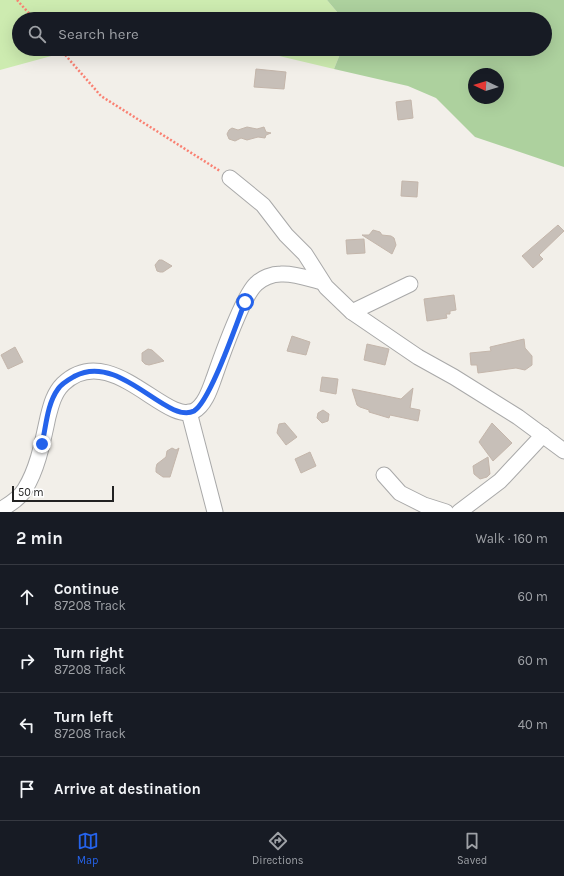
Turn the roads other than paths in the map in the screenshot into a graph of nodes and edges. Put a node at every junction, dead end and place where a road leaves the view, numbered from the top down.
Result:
1 (230, 178) road end
2 (322, 282) junction
3 (410, 284) dead end
4 (352, 312) junction
5 (189, 412) junction
6 (543, 435) junction
7 (564, 451) edge
8 (384, 475) dead end
9 (9, 509) edge
10 (215, 512) edge
11 (446, 512) edge
12 (459, 512) edge

1 - 2 street
2 - 4 street
2 - 5 street
3 - 4 street
4 - 6 street
5 - 9 street
5 - 10 street
6 - 7 street
6 - 12 street
8 - 11 street

